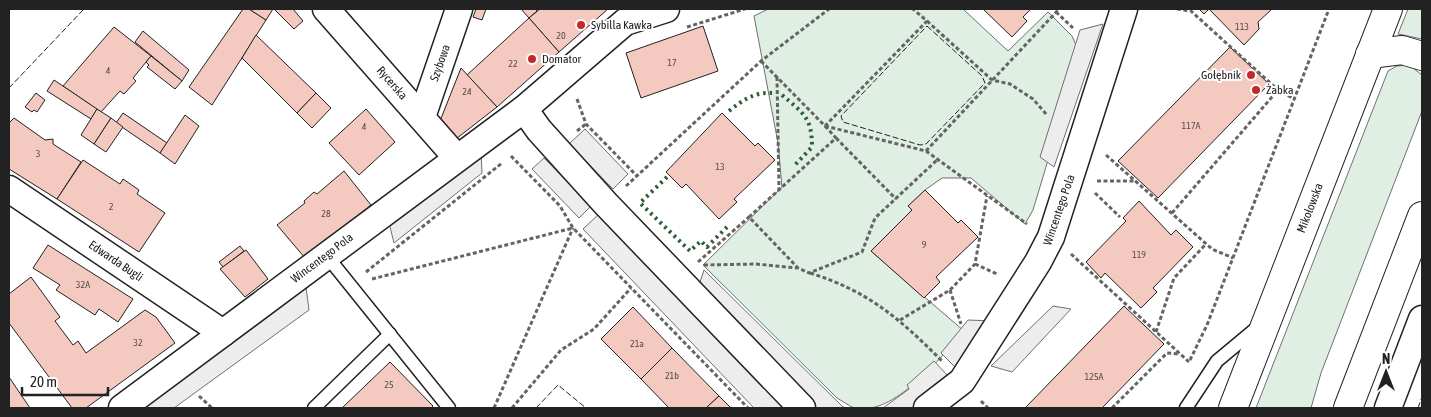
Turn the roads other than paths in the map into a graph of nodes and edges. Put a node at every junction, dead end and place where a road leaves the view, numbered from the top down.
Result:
1 (326, 9) edge
2 (459, 9) edge
3 (666, 9) edge
4 (1124, 9) edge
5 (1388, 9) edge
6 (1370, 54) junction
7 (1422, 56) edge
8 (422, 117) junction
9 (531, 120) junction
10 (457, 158) junction
11 (9, 189) edge
12 (1422, 216) edge
13 (326, 255) junction
14 (1268, 318) junction
15 (1422, 319) edge
16 (223, 333) junction
17 (390, 334) junction
18 (122, 408) edge
19 (314, 408) edge
20 (450, 408) edge
21 (802, 408) edge
22 (927, 408) edge
23 (1186, 408) edge
24 (1233, 408) edge
25 (1348, 408) edge
26 (1388, 408) edge

1 - 8 street, Rycerska
2 - 8 street, Szybowa
3 - 9 street, Wincentego Pola
4 - 22 street, Wincentego Pola
5 - 6 main road, Mikołowska
6 - 7 main road
6 - 14 main road, Mikołowska
8 - 10 street, Rycerska
9 - 10 street, Wincentego Pola
9 - 21 street
10 - 13 street, Wincentego Pola
11 - 16 street, Edwarda Bugli
12 - 25 main road
13 - 16 street, Wincentego Pola
13 - 17 lane
14 - 23 lane
14 - 24 main road, Mikołowska
15 - 26 street
16 - 18 street, Wincentego Pola
17 - 19 lane
17 - 20 lane

